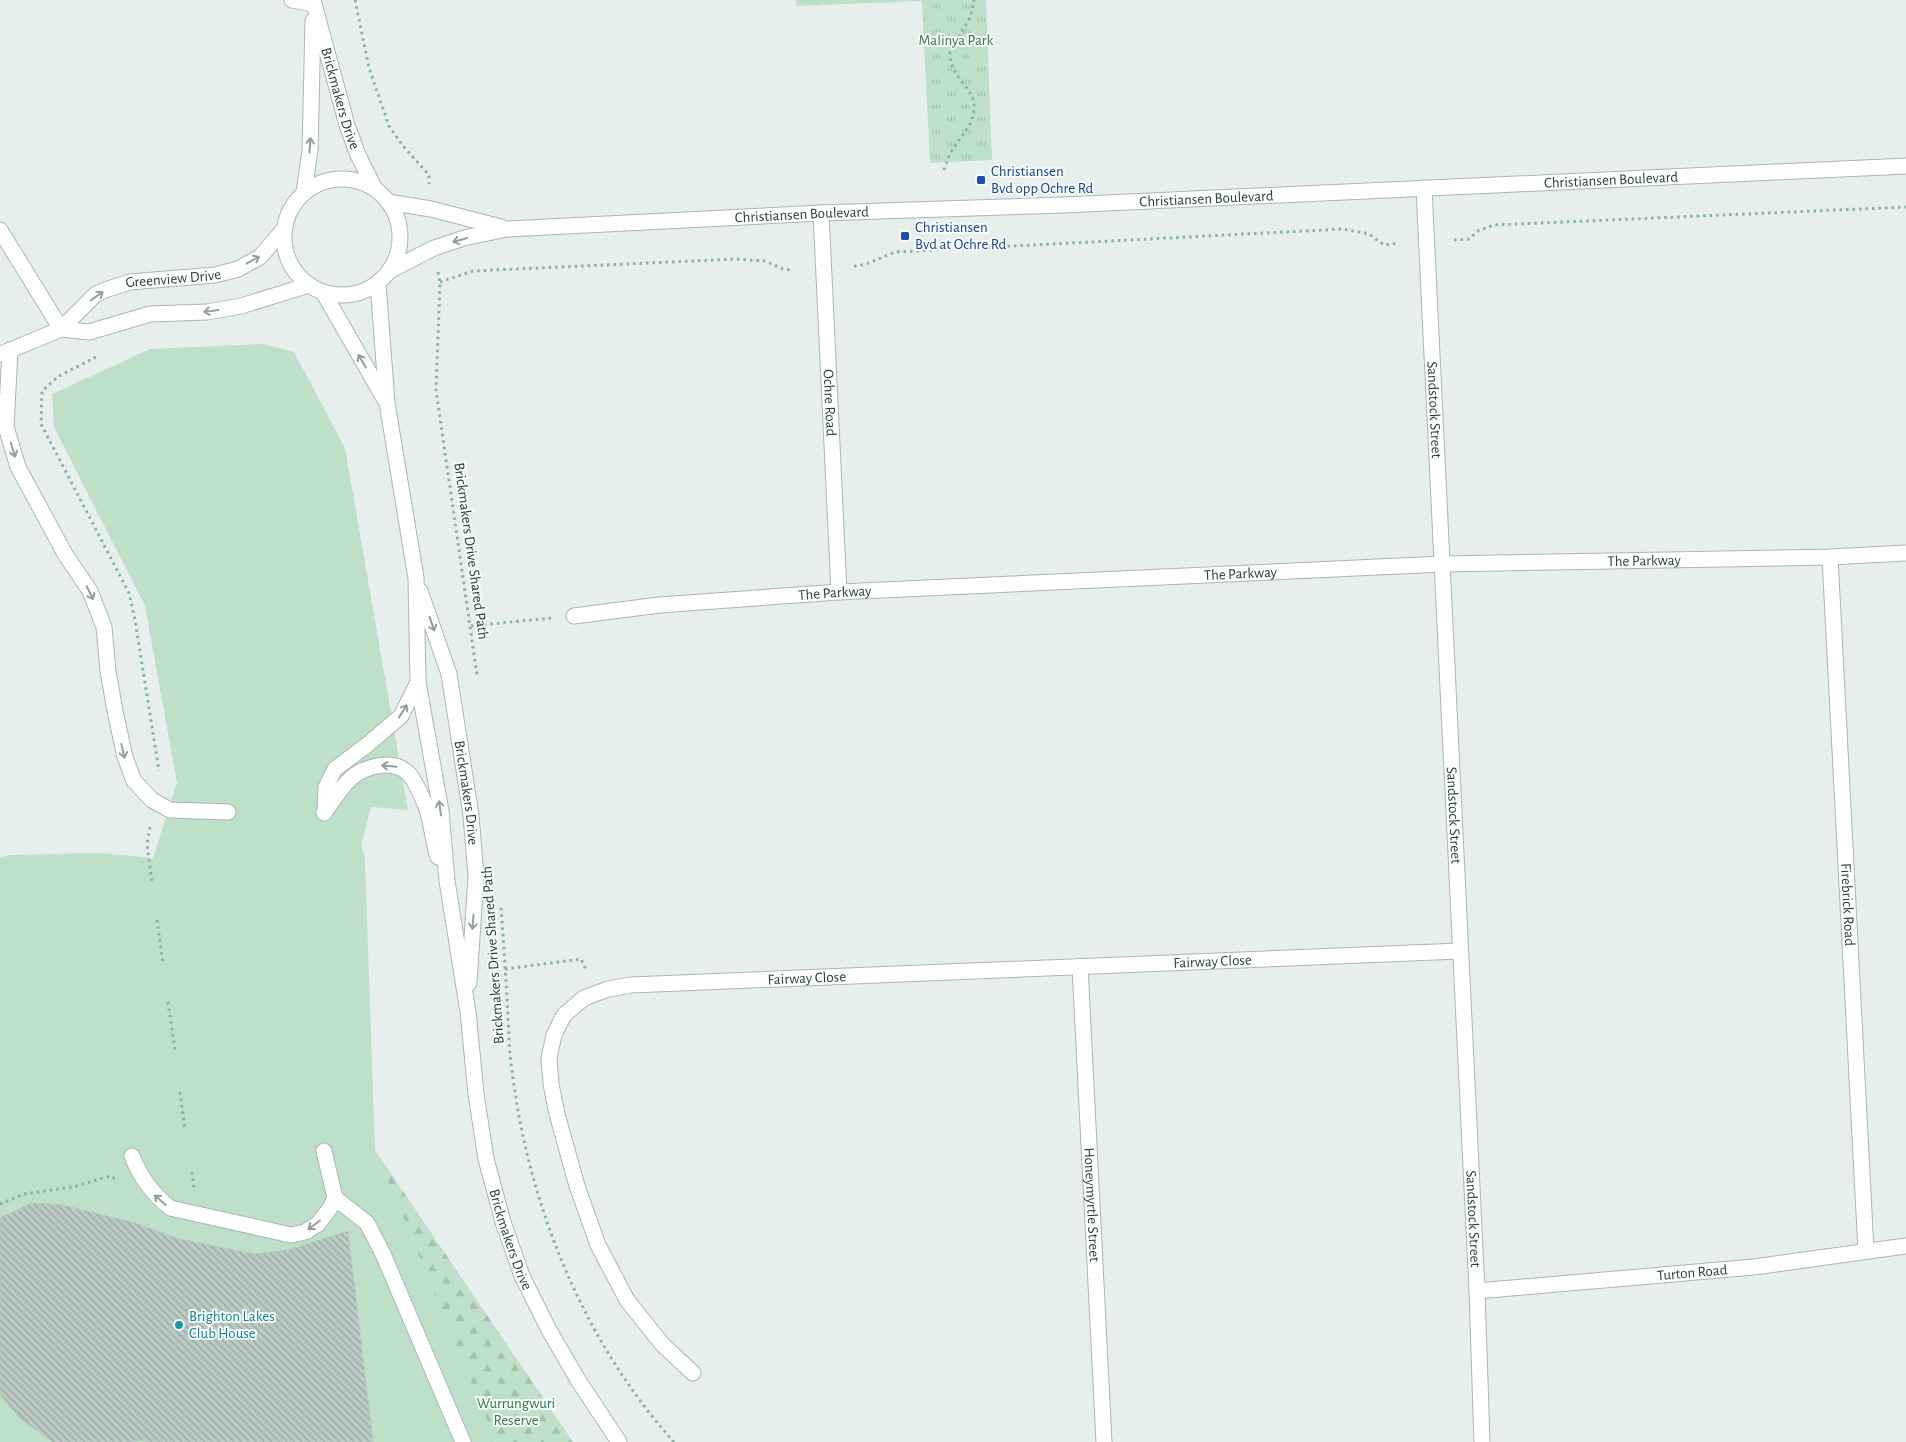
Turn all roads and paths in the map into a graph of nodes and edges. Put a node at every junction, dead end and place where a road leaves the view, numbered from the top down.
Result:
1 (292, 0) edge
2 (355, 0) edge
3 (974, 0) edge
4 (313, 2) edge
5 (1906, 166) edge
6 (944, 170) dead end
7 (429, 175) dead end
8 (1424, 188) junction
9 (375, 189) junction
10 (304, 193) junction
11 (388, 202) junction
12 (1906, 207) edge
13 (821, 213) junction
14 (285, 228) junction
15 (507, 229) junction
16 (0, 230) edge
17 (1454, 240) dead end
18 (1398, 243) dead end
19 (854, 266) dead end
20 (391, 270) junction
21 (793, 270) dead end
22 (378, 283) junction
23 (309, 285) junction
24 (323, 292) junction
25 (61, 329) junction
26 (5, 352) edge
27 (99, 356) dead end
28 (387, 403) junction
29 (1906, 553) edge
30 (1830, 556) junction
31 (1443, 564) junction
32 (416, 578) junction
33 (839, 592) junction
34 (574, 616) joint
35 (471, 626) junction
36 (418, 682) junction
37 (478, 683) dead end
38 (160, 778) dead end
39 (228, 812) dead end
40 (152, 819) dead end
41 (447, 881) junction
42 (152, 882) dead end
43 (501, 902) dead end
44 (157, 920) dead end
45 (1460, 951) junction
46 (162, 964) dead end
47 (1080, 967) junction
48 (505, 969) junction
49 (596, 994) junction
50 (168, 1002) dead end
51 (468, 1012) junction
52 (175, 1050) dead end
53 (180, 1092) dead end
54 (185, 1131) dead end
55 (324, 1151) dead end
56 (132, 1156) dead end
57 (120, 1182) dead end
58 (334, 1198) junction
59 (0, 1204) edge
60 (1906, 1246) edge
61 (1866, 1251) junction
62 (1477, 1291) junction
63 (693, 1373) dead end
64 (463, 1442) edge
65 (619, 1442) edge
66 (674, 1442) edge
67 (1104, 1442) edge
68 (1482, 1442) edge

1 - 4 street
2 - 7 path
3 - 6 path
4 - 9 street, Brickmakers Drive
10 -> 4 street, Brickmakers Drive
5 - 8 street, Christiansen Boulevard
8 - 13 street, Christiansen Boulevard
8 - 31 street, Sandstock Street
9 - 10 street
9 - 11 street
10 - 14 street
11 - 15 street, Christiansen Boulevard
11 - 20 street
12 - 17 path
13 - 15 street, Christiansen Boulevard
13 - 33 street, Ochre Road
14 - 23 street
25 -> 14 street, Greenview Drive
15 -> 20 street, Christiansen Boulevard
16 - 25 street
18 - 19 path
20 - 22 street
21 - 35 path, Brickmakers Drive Shared Path
22 - 24 street
22 - 28 street, Brickmakers Drive
23 - 24 street
23 -> 25 street, Greenview Drive
28 -> 24 street, Brickmakers Drive
25 - 26 street, Greenview Drive
26 -> 39 street
27 - 38 path
28 - 32 street, Brickmakers Drive
29 - 30 street, The Parkway
30 - 31 street, The Parkway
30 - 61 street, Firebrick Road
31 - 33 street, The Parkway
31 - 45 street, Sandstock Street
32 - 36 street, Brickmakers Drive
32 -> 51 street, Brickmakers Drive
33 - 34 street, The Parkway
34 - 35 path
35 - 37 path, Brickmakers Drive Shared Path
41 -> 36 street, Brickmakers Drive
41 -> 36 street
40 - 42 path
41 - 51 street, Brickmakers Drive
43 - 48 path, Brickmakers Drive Shared Path
44 - 46 path
45 - 47 street, Fairway Close
45 - 62 street, Sandstock Street
47 - 49 street, Fairway Close
47 - 67 street, Honeymyrtle Street
48 - 49 path
48 - 66 path, Brickmakers Drive Shared Path
49 - 63 street, Fairway Close
50 - 52 path
51 - 65 street, Brickmakers Drive
53 - 54 path
55 - 58 street
58 -> 56 street
57 - 59 path
58 - 64 street
60 - 61 street, Turton Road
61 - 62 street, Turton Road
62 - 68 street, Sandstock Street

